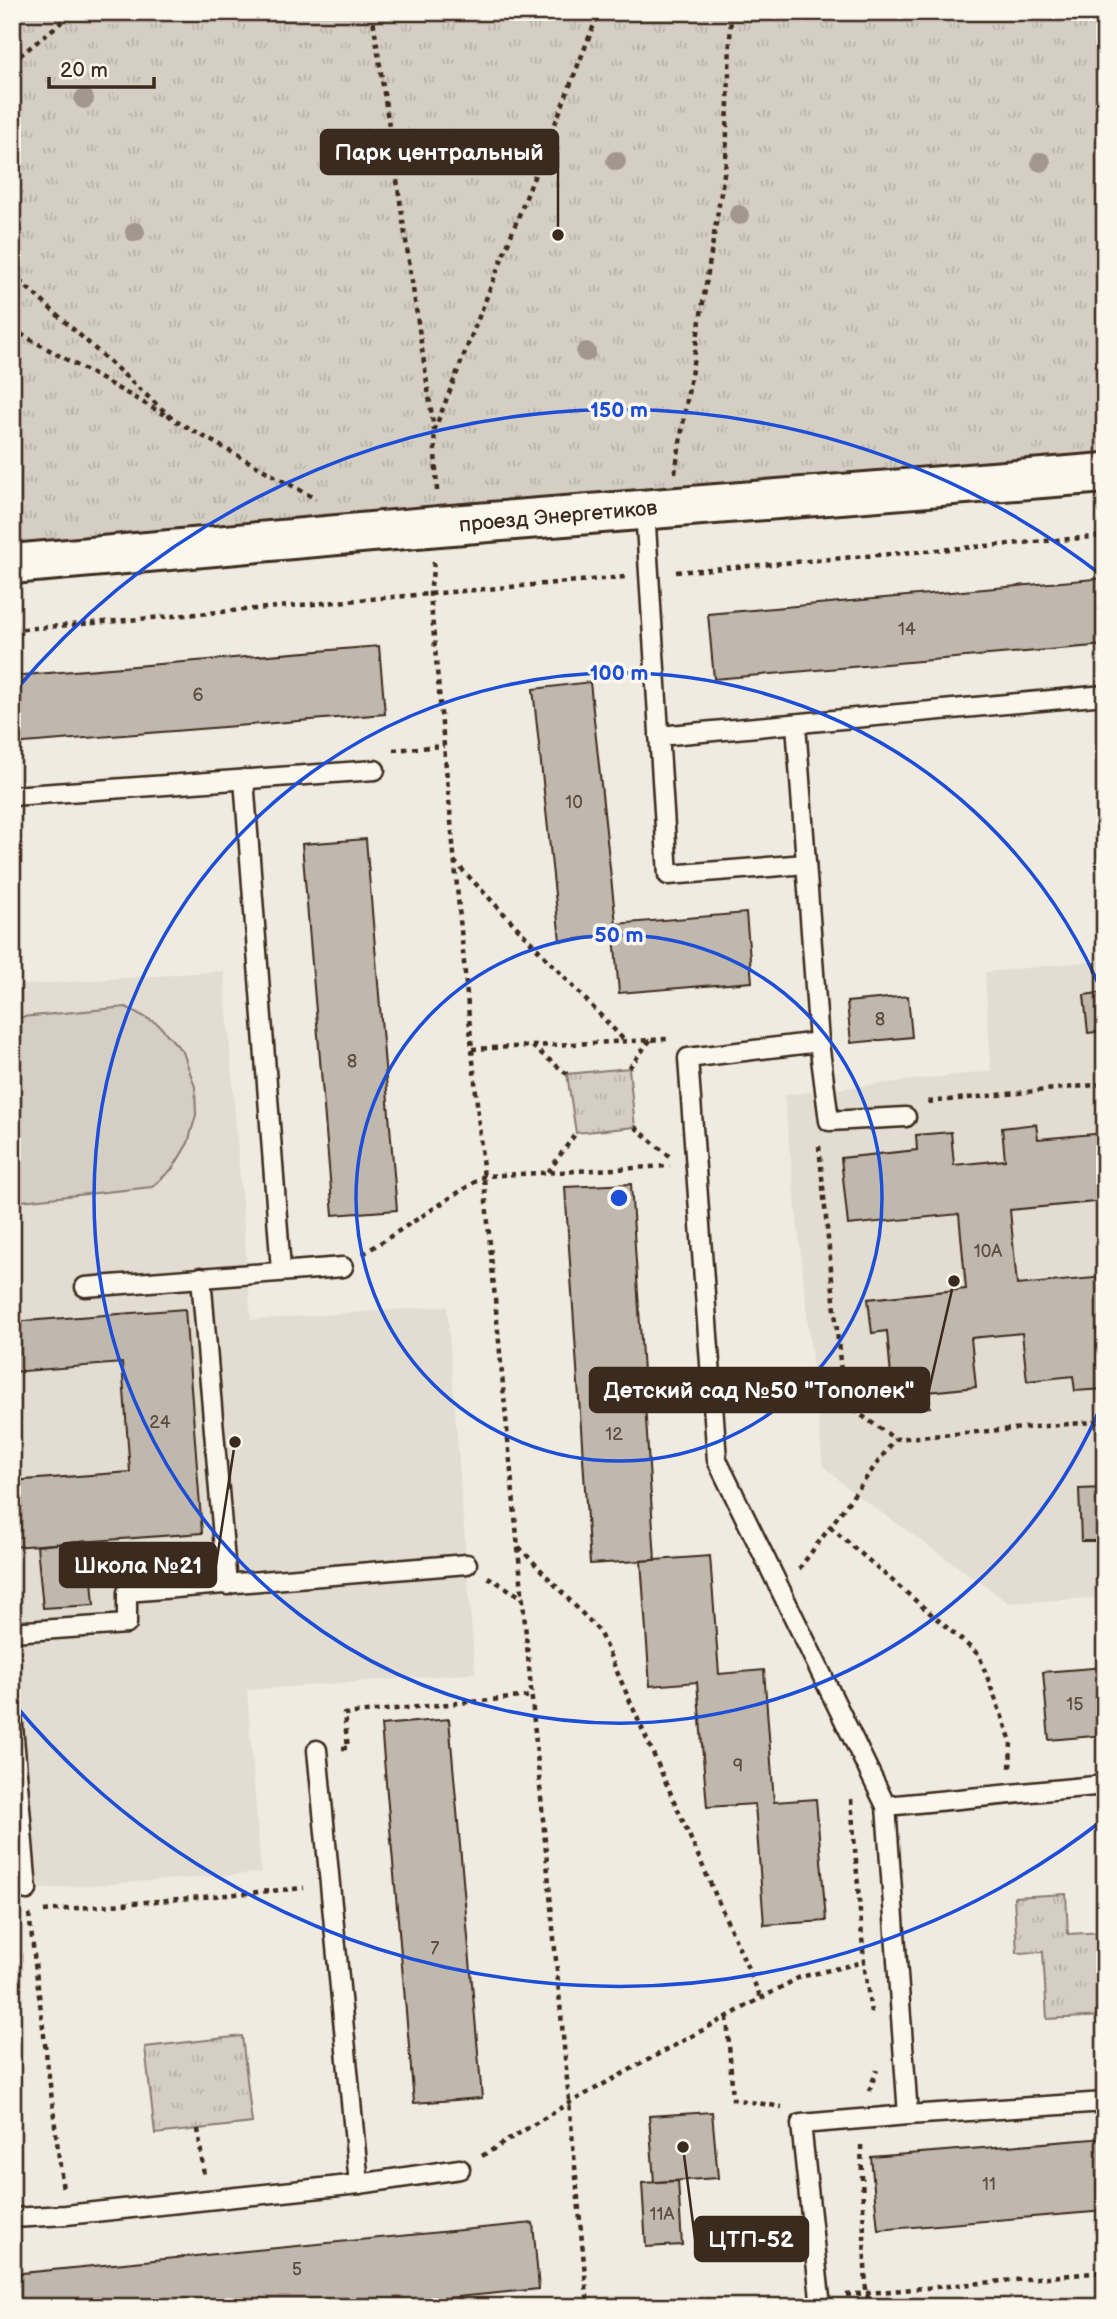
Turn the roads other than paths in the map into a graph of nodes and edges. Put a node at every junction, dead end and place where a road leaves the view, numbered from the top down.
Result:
1 (1105, 473) edge
2 (645, 510) junction
3 (12, 564) edge
4 (1105, 695) edge
5 (796, 724) junction
6 (659, 736) junction
7 (374, 770) dead end
8 (244, 779) junction
9 (12, 796) edge
10 (806, 864) junction
11 (819, 1042) junction
12 (906, 1117) road end
13 (343, 1267) road end
14 (281, 1270) junction
15 (201, 1277) junction
16 (85, 1287) dead end
17 (467, 1564) road end
18 (227, 1585) junction
19 (12, 1632) edge
20 (12, 1714) edge
21 (317, 1750) road end
22 (1105, 1785) edge
23 (886, 1806) junction
24 (27, 1890) road end
25 (1105, 2102) edge
26 (908, 2115) junction
27 (460, 2169) road end
28 (359, 2184) junction
29 (12, 2218) edge
30 (820, 2302) edge

1 - 2 street, проезд Энергетиков
2 - 3 street, проезд Энергетиков
2 - 6 lane
4 - 5 lane
5 - 6 lane
5 - 10 lane
6 - 10 lane
7 - 8 lane
8 - 9 lane
8 - 14 lane
10 - 11 lane
11 - 12 lane
11 - 23 lane
13 - 14 lane
14 - 15 lane
15 - 16 lane
15 - 18 lane
17 - 18 lane
18 - 19 lane
20 - 24 lane
21 - 28 lane
22 - 23 lane
23 - 26 lane
25 - 26 lane
26 - 30 lane
27 - 28 lane
28 - 29 lane

